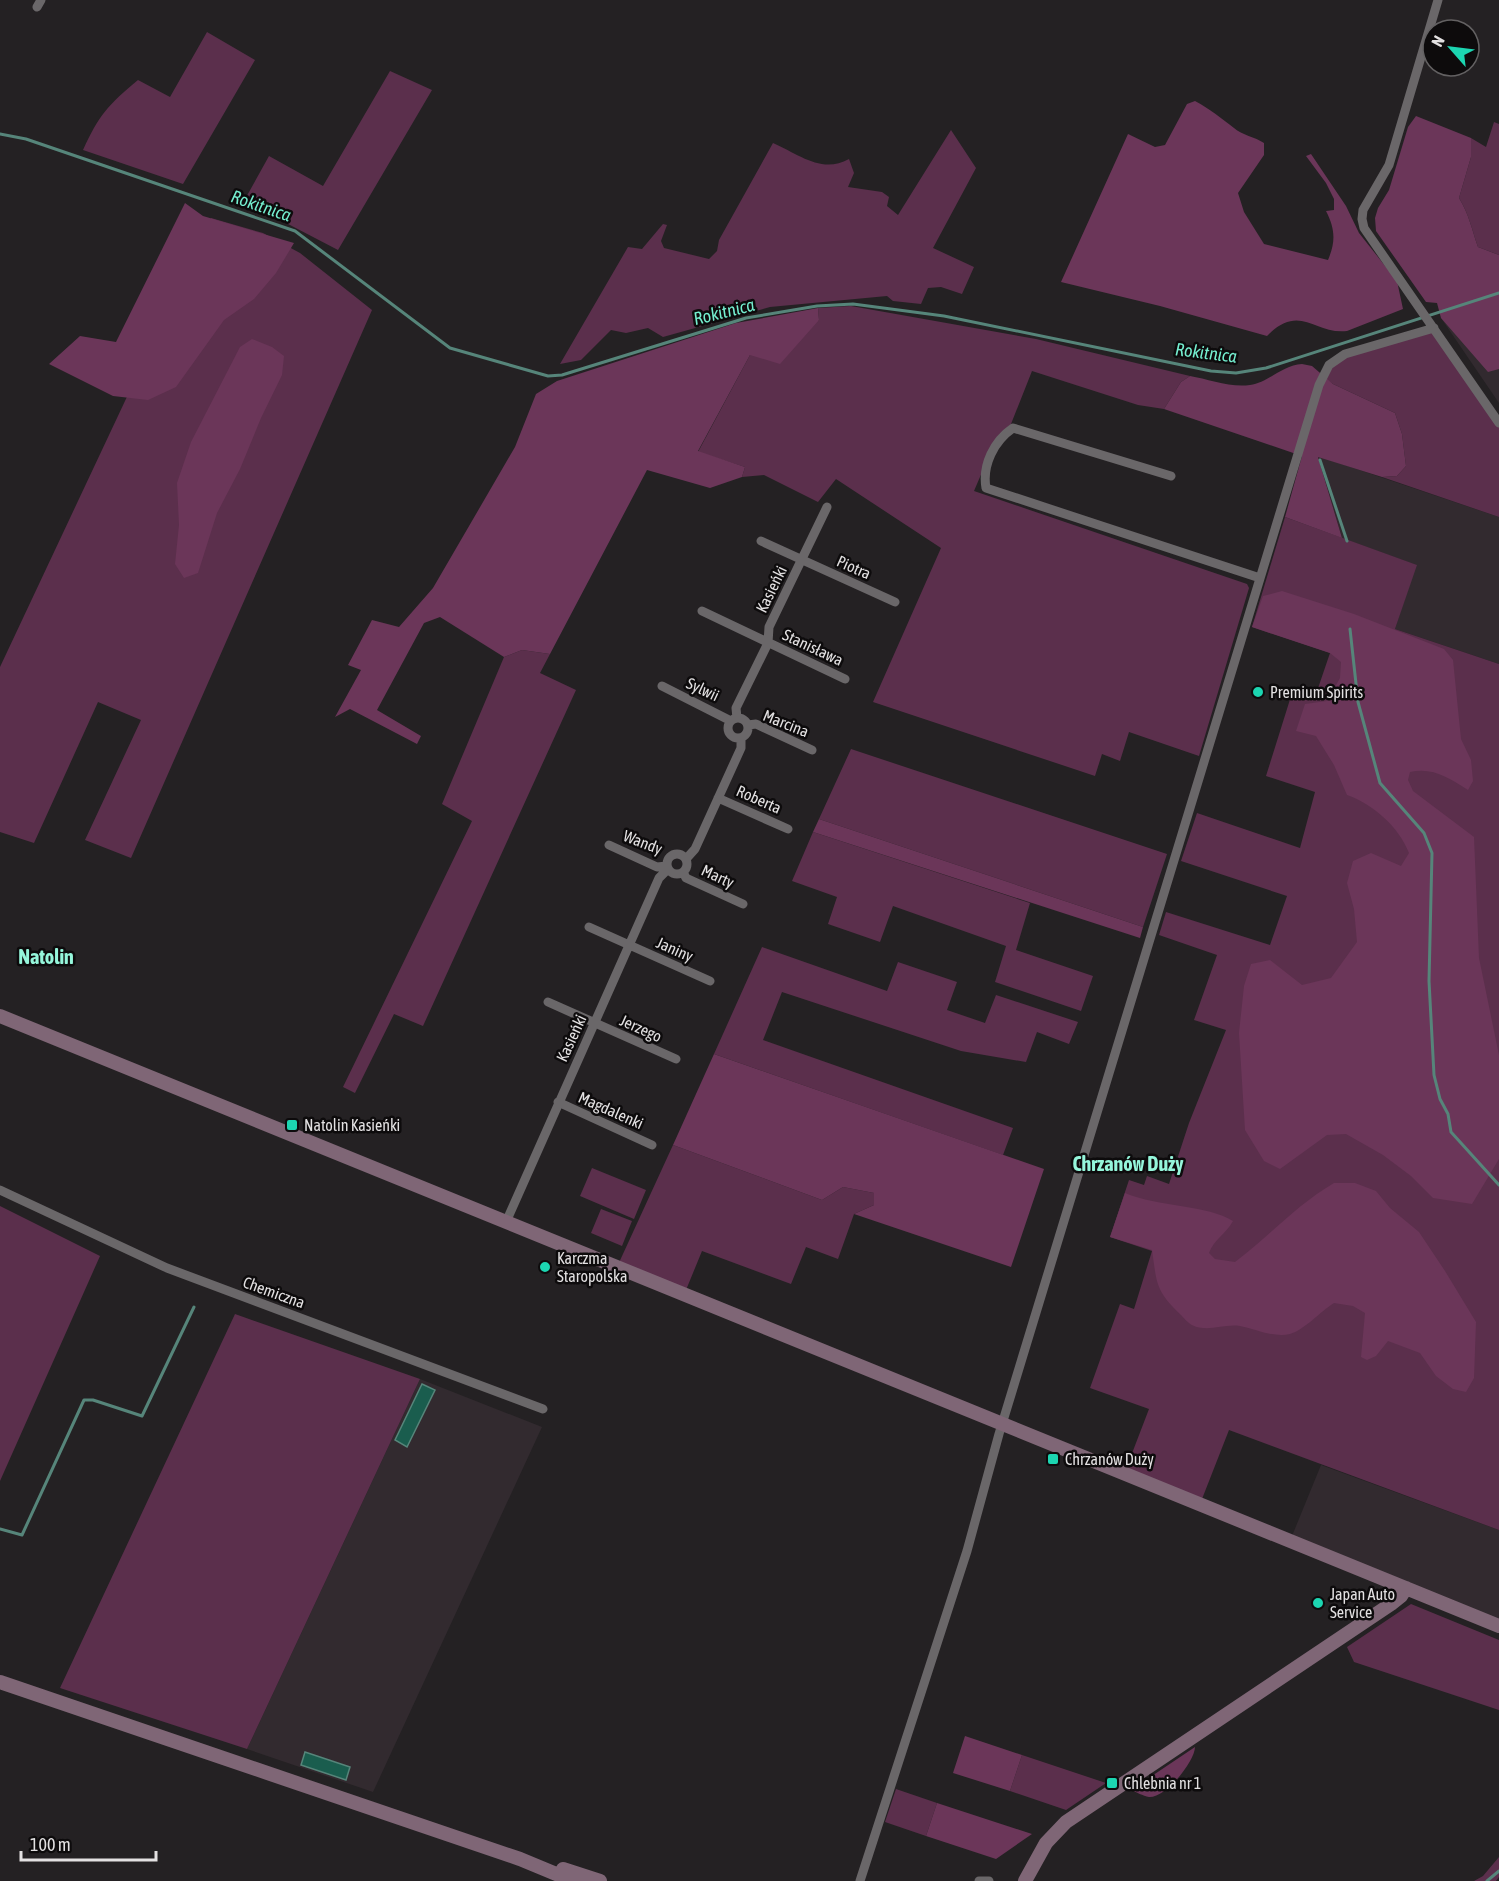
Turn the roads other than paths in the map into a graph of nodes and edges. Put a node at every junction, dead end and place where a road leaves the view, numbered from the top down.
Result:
1 (1438, 0) edge
2 (1432, 324) junction
3 (1499, 423) edge
4 (1171, 476) dead end
5 (827, 507) dead end
6 (761, 541) dead end
7 (801, 560) junction
8 (1260, 578) junction
9 (895, 602) dead end
10 (702, 611) dead end
11 (768, 643) junction
12 (845, 679) dead end
13 (662, 686) dead end
14 (734, 719) junction
15 (748, 725) junction
16 (741, 738) junction
17 (812, 750) dead end
18 (718, 798) junction
19 (788, 829) dead end
20 (609, 845) dead end
21 (686, 859) junction
22 (668, 867) junction
23 (683, 872) junction
24 (743, 904) dead end
25 (589, 927) dead end
26 (629, 945) junction
27 (710, 981) dead end
28 (548, 1002) dead end
29 (0, 1017) edge
30 (594, 1023) junction
31 (676, 1059) dead end
32 (558, 1102) junction
33 (652, 1145) dead end
34 (0, 1190) edge
35 (506, 1222) junction
36 (543, 1408) dead end
37 (1002, 1424) junction
38 (1406, 1588) junction
39 (1499, 1626) edge
40 (0, 1682) edge
41 (520, 1859) junction
42 (573, 1881) edge
43 (600, 1881) edge
44 (860, 1881) edge
45 (979, 1881) edge
46 (989, 1881) edge
47 (1025, 1881) edge

1 - 2 street
2 - 3 street
2 - 8 street
4 - 8 street
5 - 7 street, Kasieńki
6 - 7 street, Piotra
7 - 9 street, Piotra
7 - 11 street, Kasieńki
8 - 37 street
10 - 11 street, Stanisława
11 - 12 street, Stanisława
11 - 14 street, Kasieńki
13 - 14 street, Sylwii
14 - 15 street
14 - 16 street
15 - 16 street
15 - 17 street, Marcina
16 - 18 street
18 - 19 street, Roberta
18 - 21 street
20 - 22 street, Wandy
21 - 22 street
21 - 23 street
22 - 23 street
22 - 26 street, Kasieńki
23 - 24 street, Marty
25 - 26 street, Janiny
26 - 27 street, Janiny
26 - 30 street, Kasieńki
28 - 30 street, Jerzego
29 - 35 street
30 - 31 street, Jerzego
30 - 32 street, Kasieńki
32 - 33 street, Magdalenki
32 - 35 street, Kasieńki
34 - 36 street, Chemiczna
35 - 37 street
37 - 38 street
37 - 44 street
38 - 39 street
38 - 47 street
40 - 41 street
41 - 42 street
41 - 43 street
45 - 46 street

